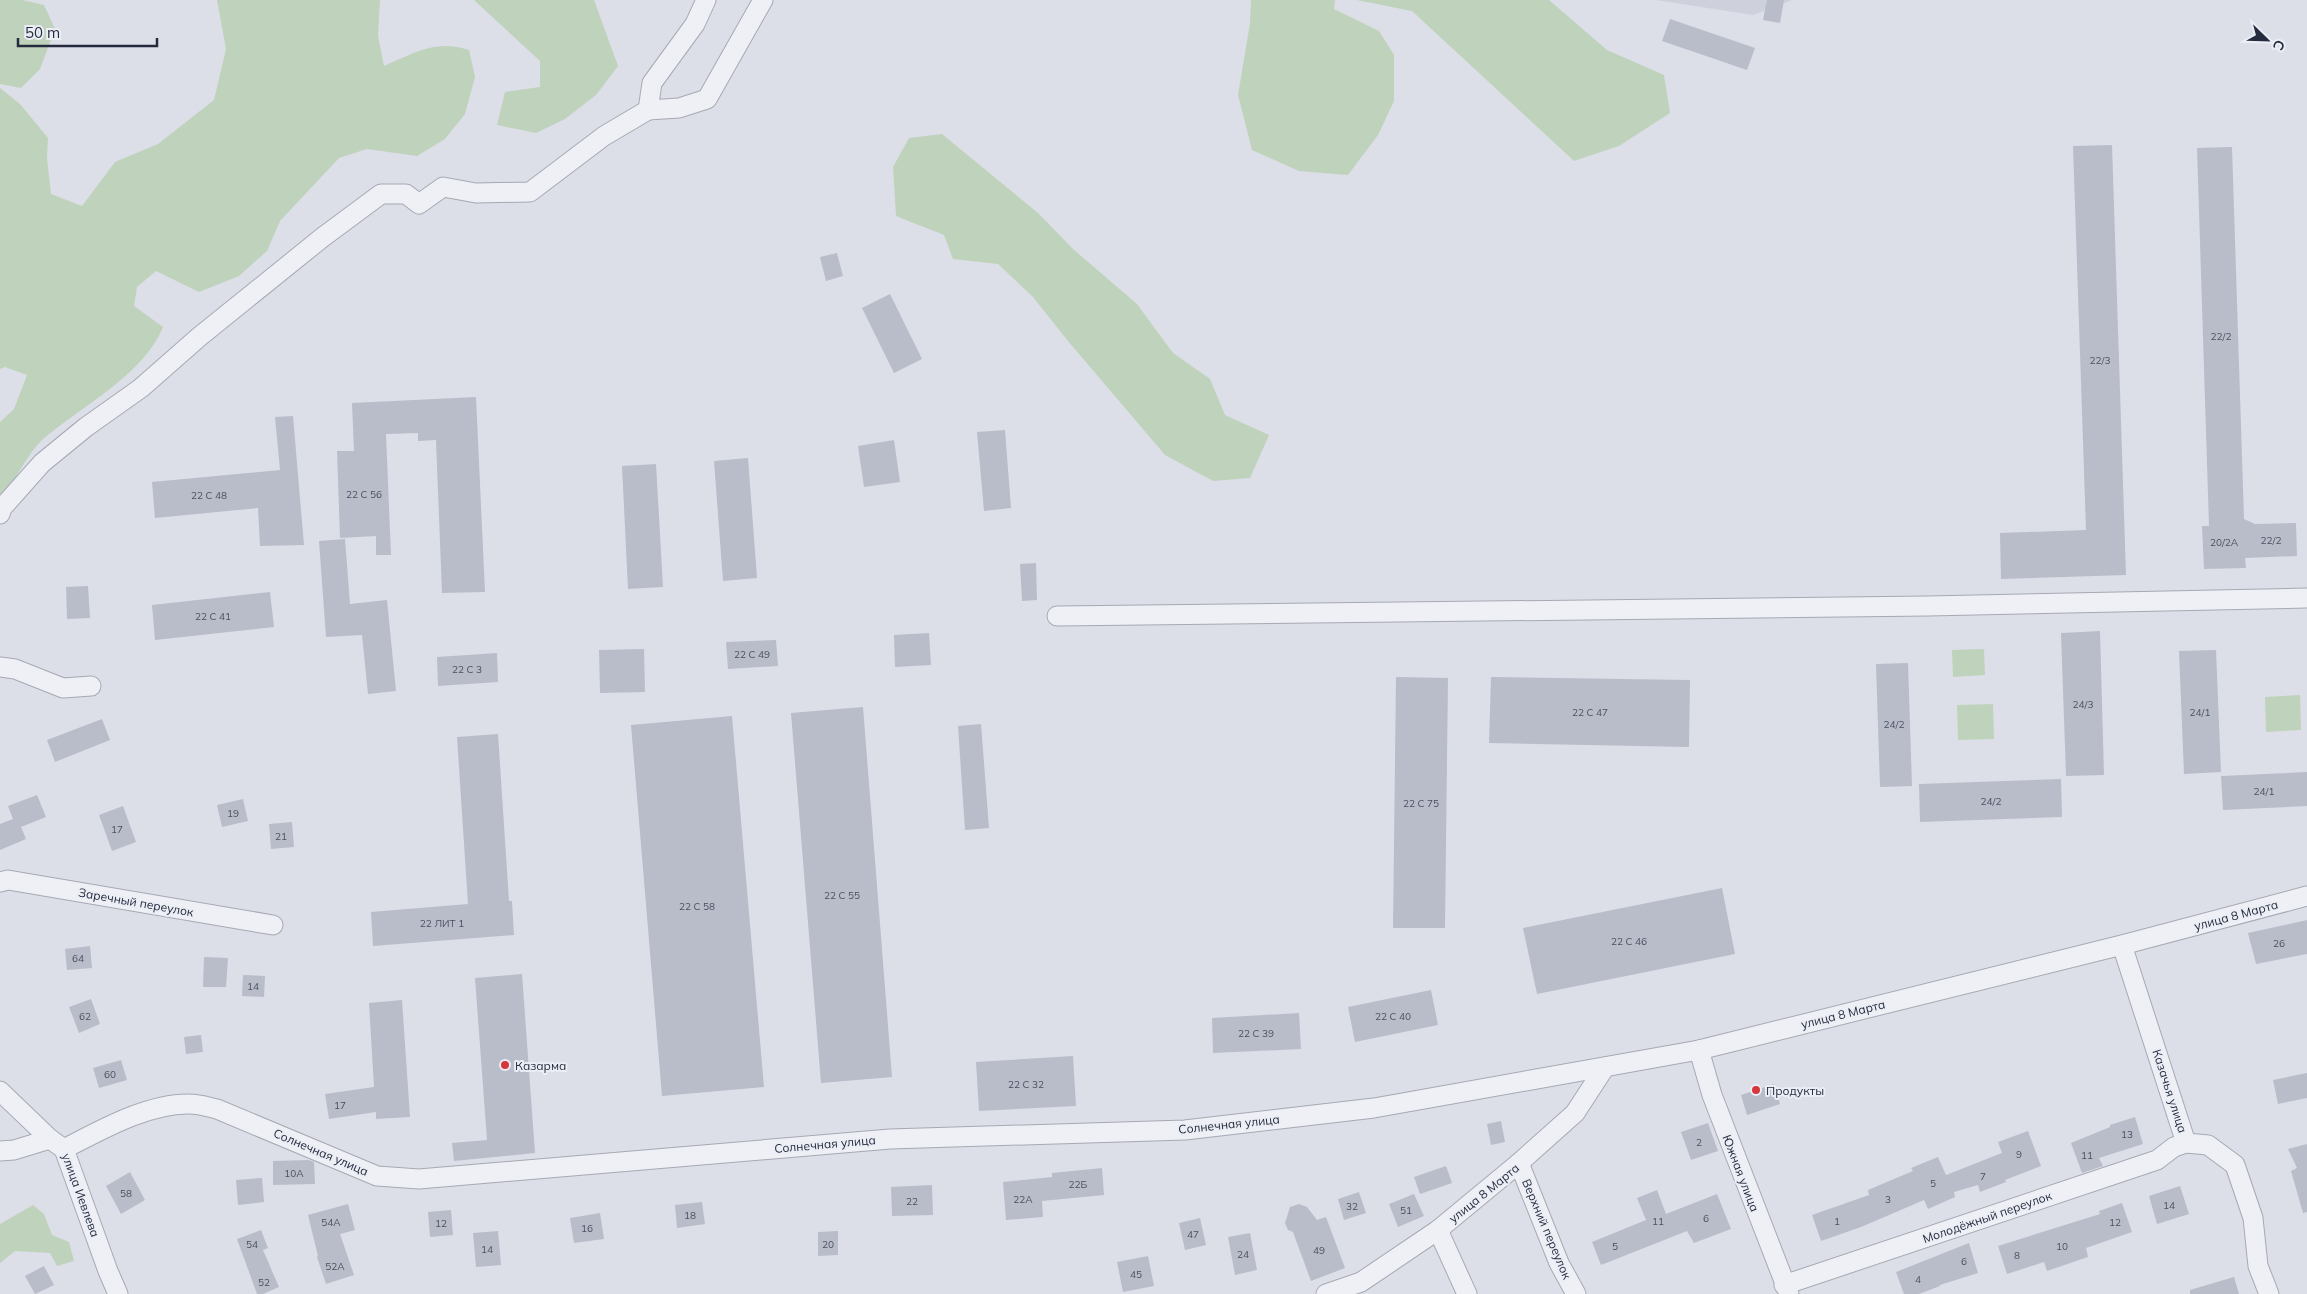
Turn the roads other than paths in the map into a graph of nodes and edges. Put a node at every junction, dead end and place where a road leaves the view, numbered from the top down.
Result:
1 (706, 0) edge
2 (763, 0) edge
3 (648, 110) junction
4 (0, 514) edge
5 (2307, 598) edge
6 (1057, 616) dead end
7 (0, 667) edge
8 (91, 686) dead end
9 (0, 882) edge
10 (2307, 896) edge
11 (272, 925) dead end
12 (2122, 945) junction
13 (1700, 1050) junction
14 (1605, 1067) junction
15 (0, 1091) edge
16 (2186, 1143) junction
17 (57, 1144) junction
18 (0, 1151) edge
19 (1520, 1164) junction
20 (1438, 1230) junction
21 (1786, 1290) edge
22 (118, 1294) edge
23 (1326, 1294) edge
24 (1467, 1294) edge
25 (1576, 1294) edge
26 (2269, 1294) edge

1 - 3 street
2 - 3 street
3 - 4 street
5 - 6 street
7 - 8 street
9 - 11 street, Заречный переулок
10 - 12 street, улица 8 Марта
12 - 13 street, улица 8 Марта
12 - 16 street, Казачья улица
13 - 14 street, улица 8 Марта
13 - 21 street, Южная улица
14 - 17 street, Солнечная улица
14 - 19 street, улица 8 Марта
15 - 17 street, улица Иевлева
16 - 21 street, Молодёжный переулок
16 - 26 street, Казачья улица
17 - 18 street, Солнечная улица
17 - 22 street, улица Иевлева
19 - 20 street, улица 8 Марта
19 - 25 street, Верхний переулок
20 - 23 street, улица 8 Марта
20 - 24 street, улица 8 Марта

